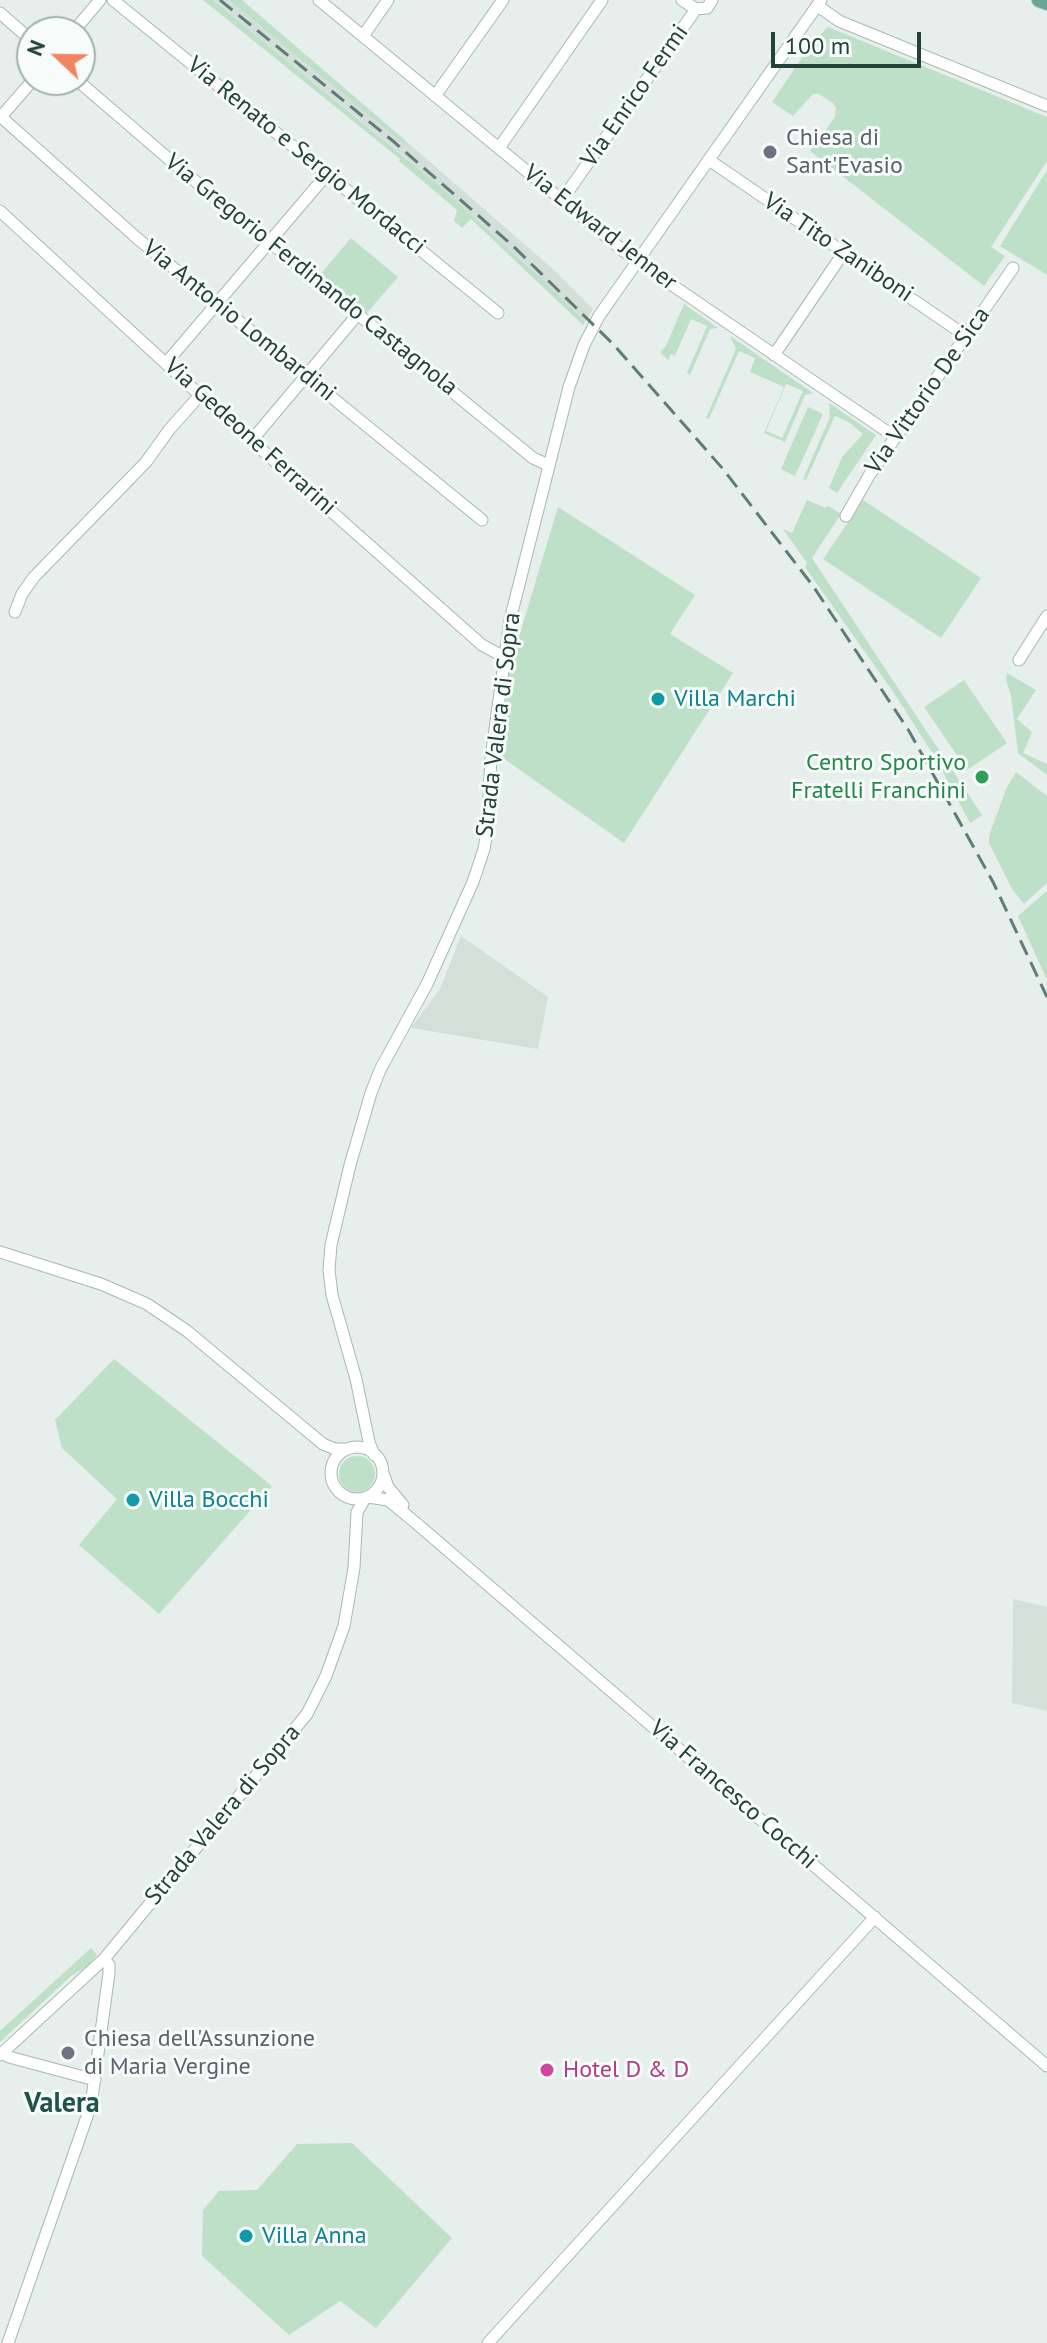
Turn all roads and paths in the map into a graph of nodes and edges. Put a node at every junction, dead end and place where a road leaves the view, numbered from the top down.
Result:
1 (100, 0) edge
2 (113, 0) edge
3 (319, 0) edge
4 (388, 0) edge
5 (503, 0) edge
6 (602, 0) edge
7 (682, 0) edge
8 (712, 0) edge
9 (1039, 0) edge
10 (821, 2) edge
11 (1047, 3) edge
12 (696, 9) junction
13 (0, 13) edge
14 (86, 16) edge
15 (16, 27) edge
16 (363, 36) junction
17 (19, 96) edge
18 (96, 96) edge
19 (435, 96) junction
20 (1047, 106) edge
21 (0, 117) edge
22 (499, 148) junction
23 (709, 160) junction
24 (328, 173) junction
25 (562, 200) junction
26 (0, 211) edge
27 (269, 241) junction
28 (844, 252) junction
29 (637, 261) junction
30 (1013, 268) dead end
31 (217, 303) junction
32 (498, 313) dead end
33 (358, 314) junction
34 (966, 336) junction
35 (774, 355) junction
36 (167, 362) junction
37 (306, 376) junction
38 (200, 395) junction
39 (895, 437) junction
40 (252, 440) junction
41 (548, 465) junction
42 (846, 516) dead end
43 (482, 520) dead end
44 (15, 612) dead end
45 (1047, 616) edge
46 (504, 657) junction
47 (1019, 660) dead end
48 (0, 1252) edge
49 (363, 1419) junction
50 (295, 1421) junction
51 (349, 1449) junction
52 (374, 1455) junction
53 (382, 1470) junction
54 (331, 1475) junction
55 (338, 1491) junction
56 (367, 1497) junction
57 (418, 1524) junction
58 (356, 1525) junction
59 (875, 1917) junction
60 (104, 1959) junction
61 (1, 2054) edge
62 (1047, 2066) edge
63 (95, 2080) junction
64 (8, 2343) edge
65 (488, 2343) edge

1 - 14 street
2 - 24 street, Via Renato e Sergio Mordacci
3 - 16 street, Via Edward Jenner
4 - 16 street
5 - 19 street
6 - 22 street
7 - 12 street
8 - 12 street, Via Enrico Fermi
9 - 11 main road
10 - 20 street
10 - 23 street, Strada Valera di Sopra
12 - 25 street, Via Enrico Fermi
13 - 15 street
16 - 19 street, Via Edward Jenner
17 - 21 street
18 - 27 street, Via Gregorio Ferdinando Castagnola
19 - 22 street, Via Edward Jenner
21 - 31 street, Via Antonio Lombardini
22 - 25 street, Via Edward Jenner
23 - 28 street, Via Tito Zaniboni
23 - 29 street, Strada Valera di Sopra
24 - 27 street
24 - 32 street, Via Renato e Sergio Mordacci
25 - 29 street, Via Edward Jenner
26 - 36 street, Via Gedeone Ferrarini
27 - 31 street
27 - 33 street, Via Gregorio Ferdinando Castagnola
28 - 34 street, Via Tito Zaniboni
28 - 35 street
29 - 35 street, Via Edward Jenner
29 - 41 street, Strada Valera di Sopra
30 - 34 street, Via Vittorio De Sica
31 - 36 street
31 - 37 street, Via Antonio Lombardini
33 - 37 street
33 - 41 street, Via Gregorio Ferdinando Castagnola
34 - 39 street, Via Vittorio De Sica
35 - 39 street, Via Edward Jenner
36 - 38 street, Via Gedeone Ferrarini
37 - 40 street
37 - 43 street, Via Antonio Lombardini
38 - 40 street, Via Gedeone Ferrarini
38 - 44 street
39 - 42 street, Via Vittorio De Sica
40 - 46 street, Via Gedeone Ferrarini
41 - 46 street, Strada Valera di Sopra
45 - 47 street
46 - 49 street, Strada Valera di Sopra
48 - 50 street
49 - 51 street
49 - 52 street, Strada Valera di Sopra
50 - 51 street
50 - 54 street
51 - 52 street
51 - 54 street
52 - 53 street, Strada Valera di Sopra
53 - 56 street, Strada Valera di Sopra
53 - 57 street, Via Francesco Cocchi
54 - 55 street
55 - 56 street
55 - 58 street
56 - 57 street, Via Francesco Cocchi
56 - 58 street, Strada Valera di Sopra
57 - 59 street, Via Francesco Cocchi
58 - 60 street, Strada Valera di Sopra
59 - 62 street, Via Francesco Cocchi
59 - 65 street
60 - 61 street, Strada Valera di Sopra
60 - 63 street
61 - 63 street
63 - 64 street

